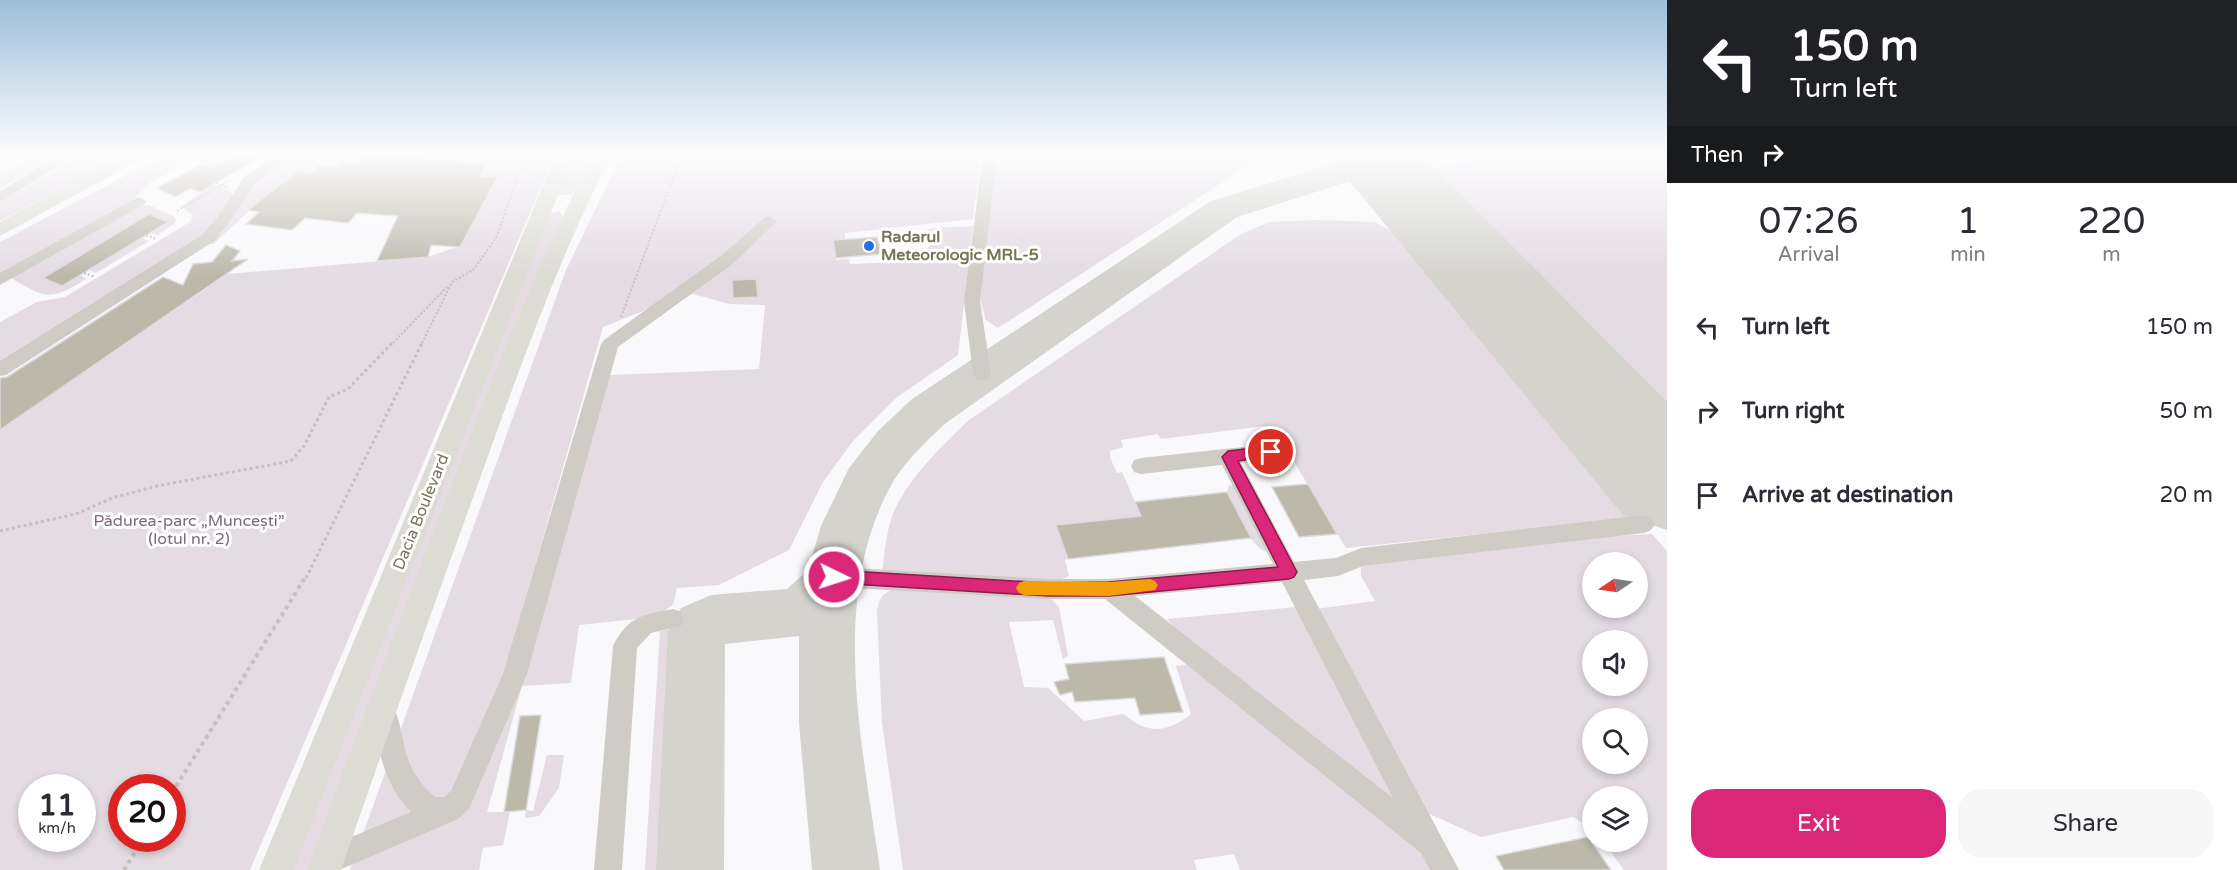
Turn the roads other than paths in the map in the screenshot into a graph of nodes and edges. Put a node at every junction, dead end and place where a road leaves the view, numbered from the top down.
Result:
1 (65, 195) edge
2 (240, 195) edge
3 (550, 195) edge
4 (582, 195) edge
5 (985, 195) edge
6 (138, 202) dead end
7 (547, 202) junction
8 (577, 204) junction
9 (769, 221) dead end
10 (0, 230) edge
11 (0, 280) edge
12 (0, 370) edge
13 (982, 374) dead end
14 (1271, 452) dead end
15 (1228, 457) junction
16 (1141, 466) dead end
17 (1644, 524) dead end
18 (1289, 572) junction
19 (834, 577) dead end
20 (1109, 589) junction
21 (673, 619) dead end
22 (382, 704) junction
23 (449, 810) junction
24 (1432, 846) junction
25 (326, 865) edge
26 (276, 870) edge
27 (608, 870) edge
28 (1445, 870) edge

1 - 10 main road
2 - 12 lane
3 - 7 main road, Dacia Boulevard
4 - 8 main road, Dacia Boulevard
5 - 13 lane
6 - 11 lane
7 - 8 main road
7 - 26 main road, Dacia Boulevard
8 - 22 main road, Dacia Boulevard
9 - 23 lane
14 - 15 lane
15 - 16 lane
15 - 18 lane
17 - 18 lane
18 - 20 lane
18 - 24 lane
19 - 20 lane
20 - 24 lane
21 - 27 lane
22 - 23 lane
22 - 25 main road, Dacia Boulevard
23 - 25 lane
24 - 28 lane

